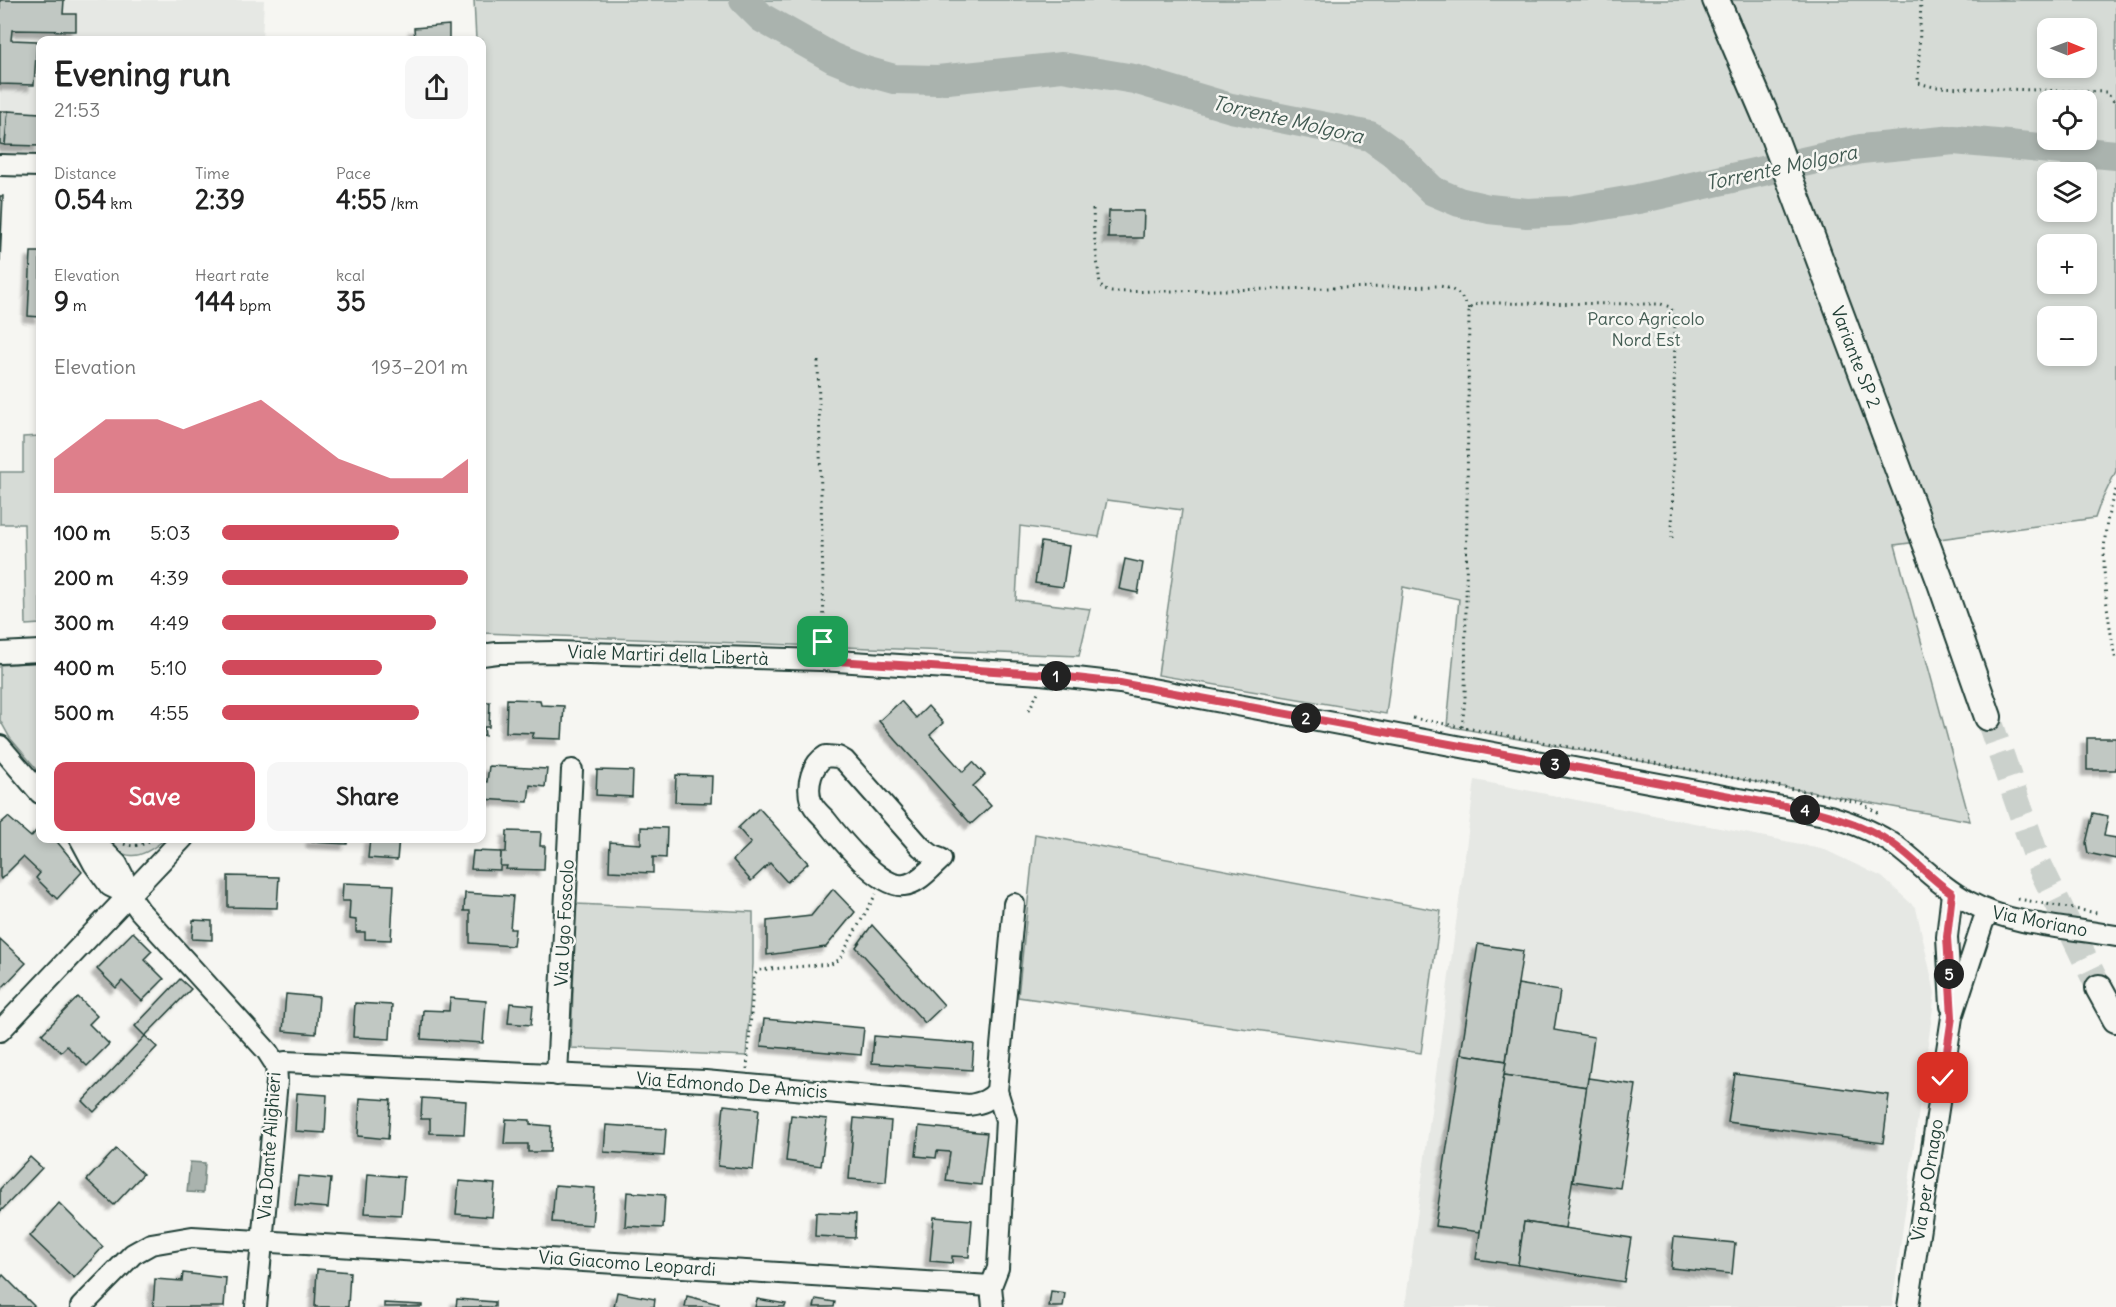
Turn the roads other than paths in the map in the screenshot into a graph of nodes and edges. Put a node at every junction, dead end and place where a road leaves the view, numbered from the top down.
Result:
1 (1716, 0) edge
2 (0, 165) edge
3 (36, 166) edge
4 (36, 651) edge
5 (0, 653) edge
6 (486, 654) edge
7 (1988, 717) tunnel mouth
8 (4, 759) edge
9 (572, 770) dead end
10 (36, 789) edge
11 (84, 843) edge
12 (178, 843) edge
13 (885, 879) joint
14 (1944, 887) junction
15 (129, 896) junction
16 (1014, 904) dead end
17 (1989, 912) junction
18 (2116, 936) edge
19 (2099, 988) tunnel mouth
20 (1952, 1017) junction
21 (2116, 1019) edge
22 (0, 1031) edge
23 (276, 1065) junction
24 (557, 1075) junction
25 (997, 1091) junction
26 (262, 1240) junction
27 (991, 1286) junction
28 (81, 1307) edge
29 (256, 1307) edge
30 (993, 1307) edge
31 (1908, 1307) edge

1 - 7 main road, Variante SP 2
2 - 3 street
4 - 5 street
6 - 14 street, Viale Martiri della Libertà
8 - 10 street
9 - 24 street, Via Ugo Foscolo
11 - 15 street, Via Dante Alighieri
12 - 15 street
13 - 13 street
14 - 17 street, Via Moriano
14 - 20 street, Via per Ornago
15 - 22 street
15 - 23 street, Via Dante Alighieri
16 - 25 street
17 - 18 street, Via Moriano
17 - 20 street, Via per Ornago
19 - 21 main road
20 - 31 street, Via per Ornago
23 - 24 street, Via Edmondo De Amicis
23 - 26 street, Via Dante Alighieri
24 - 25 street, Via Edmondo De Amicis
25 - 27 street
26 - 27 street, Via Giacomo Leopardi
26 - 28 street, Via Giacomo Leopardi
26 - 29 street, Via Dante Alighieri
27 - 30 street

